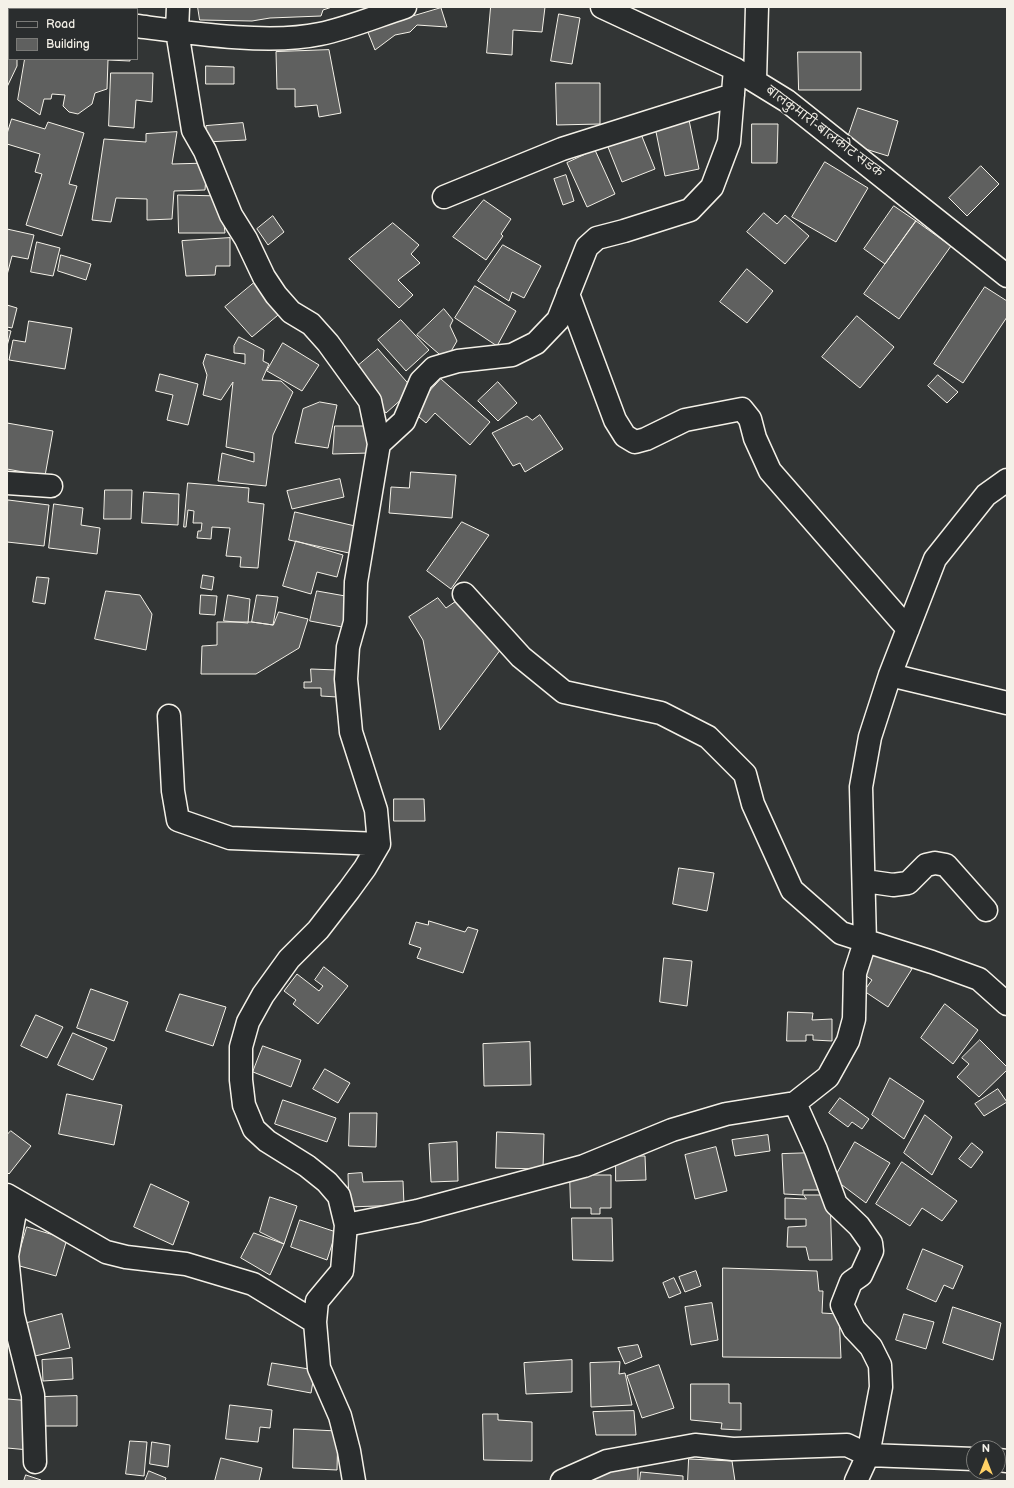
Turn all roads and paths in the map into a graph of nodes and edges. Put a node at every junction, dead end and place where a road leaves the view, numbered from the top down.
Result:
1 (178, 7) edge
2 (405, 7) edge
3 (602, 7) edge
4 (757, 7) edge
5 (138, 26) edge
6 (177, 31) junction
7 (735, 69) junction
8 (755, 80) junction
9 (733, 95) junction
10 (444, 197) dead end
11 (1007, 276) edge
12 (568, 294) junction
13 (379, 444) junction
14 (1007, 480) edge
15 (7, 483) edge
16 (51, 486) dead end
17 (464, 594) dead end
18 (908, 629) junction
19 (890, 675) junction
20 (1007, 703) edge
21 (169, 716) dead end
22 (379, 844) junction
23 (865, 882) junction
24 (986, 910) dead end
25 (865, 942) junction
26 (1007, 1004) edge
27 (795, 1103) junction
28 (12, 1198) edge
29 (346, 1225) junction
30 (315, 1322) junction
31 (868, 1454) junction
32 (966, 1459) edge
33 (35, 1462) dead end
34 (354, 1481) edge
35 (562, 1481) edge
36 (856, 1481) edge

1 - 6 street
2 - 6 street
3 - 7 street, बालकुमारी-बालकोट सडक
4 - 8 street
5 - 6 street
6 - 13 street
7 - 8 street, बालकुमारी-बालकोट सडक
7 - 9 street
8 - 11 street, बालकुमारी-बालकोट सडक
9 - 10 street
9 - 12 street
12 - 13 street
12 - 18 street
13 - 22 street
14 - 18 street
15 - 16 street
17 - 25 street
18 - 19 street
19 - 20 street
19 - 23 street
21 - 22 street
22 - 29 street
23 - 24 street
23 - 25 street
25 - 26 street
25 - 27 street
27 - 29 street
27 - 31 street
28 - 30 street
28 - 33 street
29 - 30 street
30 - 34 street
31 - 32 street
31 - 35 street
31 - 36 street

